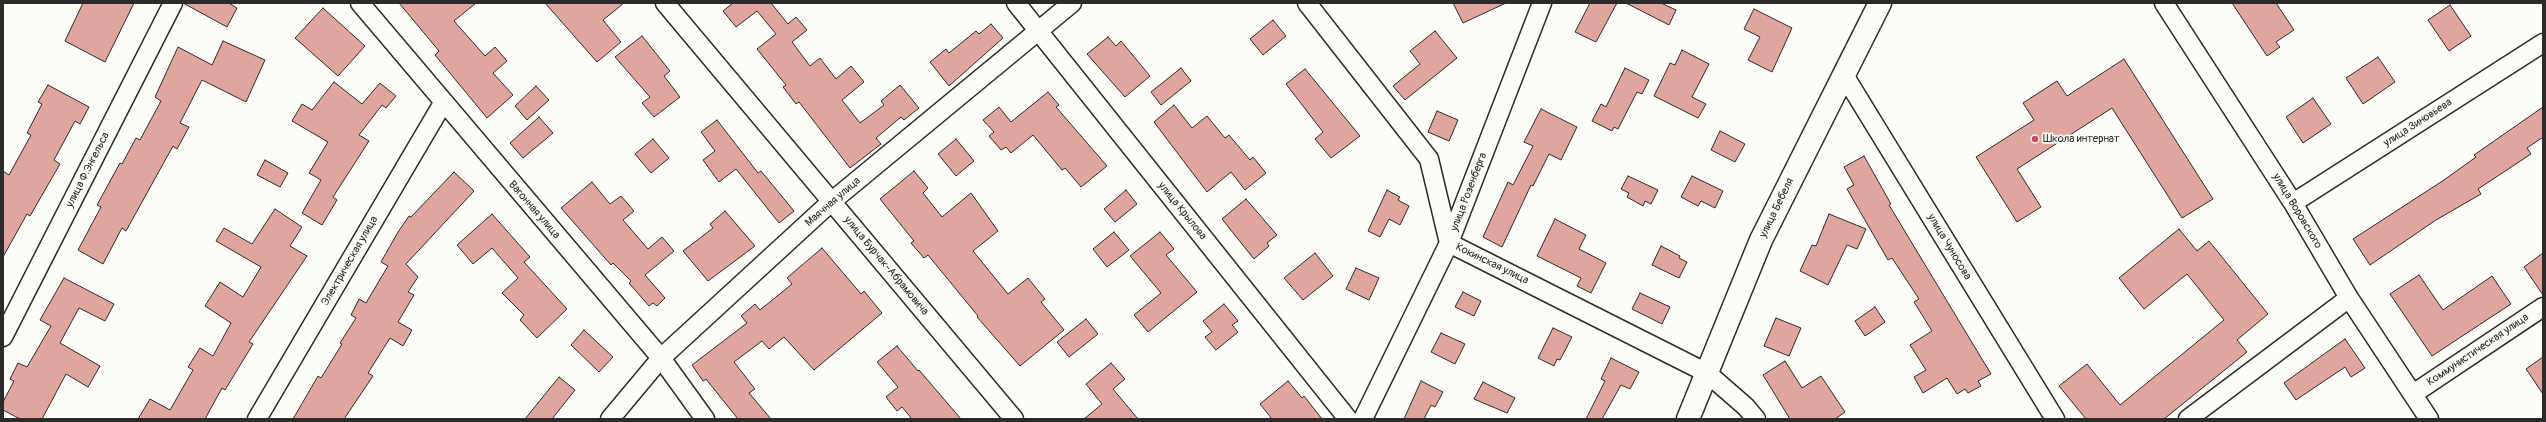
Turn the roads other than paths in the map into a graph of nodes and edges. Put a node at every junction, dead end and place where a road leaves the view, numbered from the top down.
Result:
1 (173, 3) edge
2 (360, 3) edge
3 (665, 3) edge
4 (1016, 3) edge
5 (1072, 3) edge
6 (1307, 3) edge
7 (1542, 3) edge
8 (1880, 3) edge
9 (2164, 3) edge
10 (1038, 30) junction
11 (2543, 43) edge
12 (1844, 75) junction
13 (443, 103) junction
14 (831, 202) junction
15 (2293, 203) junction
16 (1449, 243) junction
17 (2349, 298) junction
18 (2543, 307) edge
19 (3, 337) edge
20 (661, 358) junction
21 (1707, 373) junction
22 (2413, 394) junction
23 (257, 419) edge
24 (610, 419) edge
25 (705, 419) edge
26 (1014, 419) edge
27 (1348, 419) edge
28 (1363, 419) edge
29 (1688, 419) edge
30 (1756, 419) edge
31 (2055, 419) edge
32 (2188, 419) edge
33 (2429, 419) edge

1 - 19 street, улица Ф.Энгельса
2 - 13 street, Вагонная улица
3 - 14 street, улица Бурчак-Абрамовича
4 - 10 street, улица Крылова
5 - 10 street, Маячная улица
6 - 16 street, Кокинская улица
7 - 16 street, улица Розенберга
8 - 12 street, улица Бебеля
9 - 15 street, улица Воровского
10 - 14 street, Маячная улица
10 - 27 street, улица Крылова
11 - 15 street, улица Зиновьева
12 - 21 street, улица Бебеля
12 - 31 street, улица Чуносова
13 - 20 street, Вагонная улица
13 - 23 street, Электрическая улица
14 - 20 street, Маячная улица
14 - 26 street, улица Бурчак-Абрамовича
15 - 17 street, улица Воровского
16 - 21 street, Кокинская улица
16 - 28 street, улица Розенберга
17 - 22 street, улица Воровского
17 - 32 street
18 - 22 street, Коммунистическая улица
20 - 24 street, Маячная улица
20 - 25 street, Вагонная улица
21 - 29 street, улица Бебеля
21 - 30 street, Кокинская улица
22 - 33 street, улица Воровского

